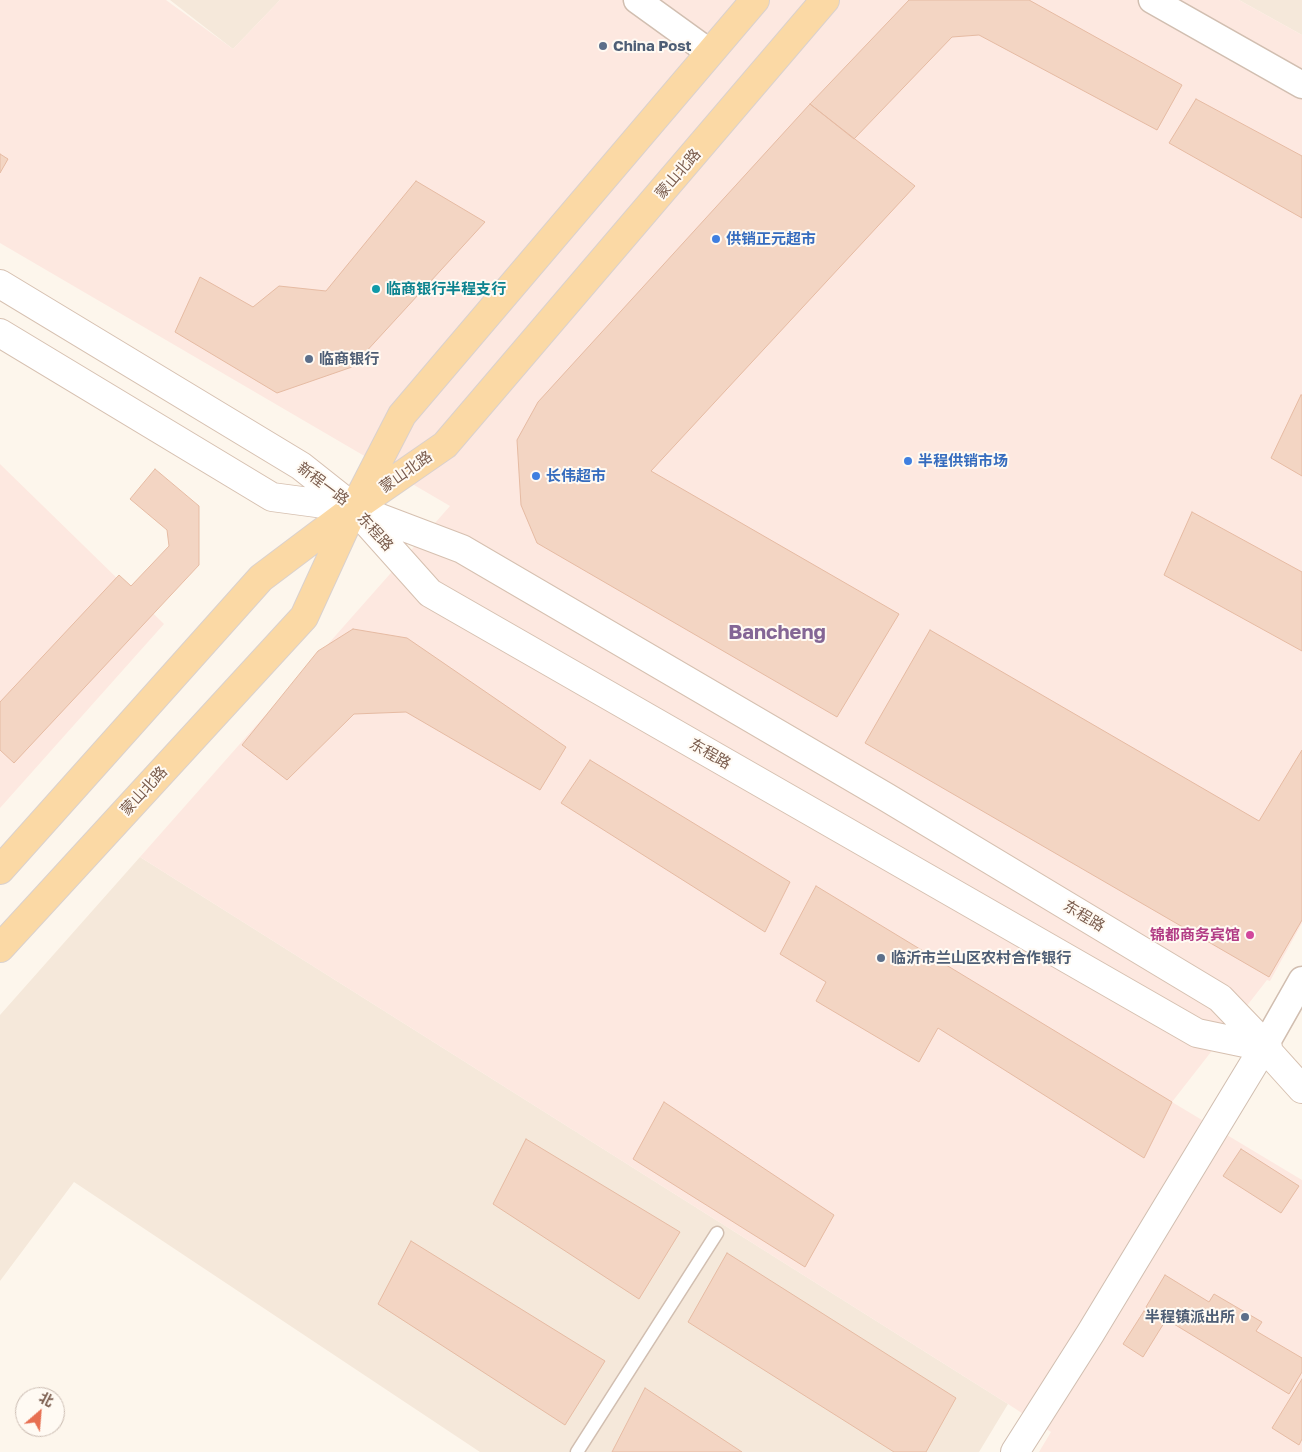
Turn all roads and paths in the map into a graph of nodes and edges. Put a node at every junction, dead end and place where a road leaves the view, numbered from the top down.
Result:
1 (637, 0) edge
2 (755, 0) edge
3 (825, 0) edge
4 (1152, 0) edge
5 (709, 52) junction
6 (1302, 85) edge
7 (0, 284) edge
8 (0, 333) edge
9 (354, 508) junction
10 (0, 870) edge
11 (0, 948) edge
12 (1302, 980) edge
13 (1264, 1047) junction
14 (1302, 1062) edge
15 (1302, 1089) edge
16 (717, 1233) dead end
17 (577, 1452) edge
18 (1015, 1452) edge

1 - 5 street
2 - 5 main road
3 - 9 main road, 蒙山北路
4 - 6 street
5 - 9 main road
7 - 9 main road, 新程一路
8 - 9 main road, 新程一路
9 - 10 main road
9 - 11 main road, 蒙山北路
9 - 13 main road, 东程路
9 - 13 main road, 东程路
12 - 13 street
13 - 14 main road, 东程路
13 - 15 main road, 东程路
13 - 18 main road
16 - 17 lane

